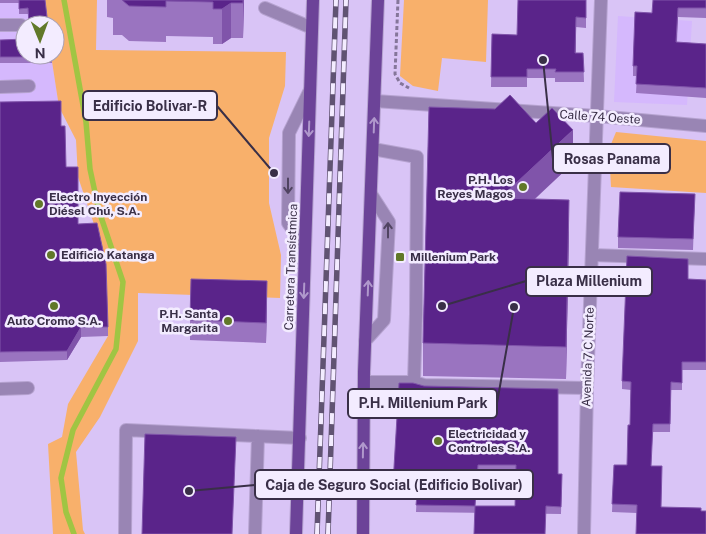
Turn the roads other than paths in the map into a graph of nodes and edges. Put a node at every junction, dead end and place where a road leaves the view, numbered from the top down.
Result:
1 (313, 0) edge
2 (378, 0) edge
3 (602, 0) edge
4 (265, 8) dead end
5 (0, 25) edge
6 (15, 25) edge
7 (312, 28) junction
8 (29, 86) dead end
9 (0, 87) edge
10 (310, 90) junction
11 (375, 101) junction
12 (598, 116) junction
13 (706, 126) edge
14 (373, 149) junction
15 (371, 194) junction
16 (306, 247) junction
17 (592, 255) junction
18 (706, 259) edge
19 (366, 341) junction
20 (364, 382) junction
21 (414, 382) junction
22 (28, 388) dead end
23 (587, 388) junction
24 (0, 389) edge
25 (258, 436) junction
26 (300, 438) junction
27 (124, 534) edge
28 (255, 534) edge
29 (296, 534) edge
30 (363, 534) edge
31 (584, 534) edge

1 - 7 main road, Carretera Transístmica
2 - 11 main road
3 - 12 street, Avenida 7 C Norte
4 - 7 street
5 - 6 street
7 - 10 main road, Carretera Transístmica
8 - 9 street
10 -> 16 main road, Carretera Transístmica
10 -> 16 street
11 - 12 street, Calle 74 Oeste
14 -> 11 main road
12 - 13 street, Calle 74 Oeste
12 - 17 street, Avenida 7 C Norte
14 - 15 main road
14 - 21 street
19 -> 15 main road
19 -> 15 street
16 -> 26 main road, Carretera Transístmica
17 - 18 street
17 - 23 street, Avenida 7 C Norte
19 - 20 main road
20 - 21 street
30 -> 20 main road
21 - 23 street
22 - 24 street
23 - 31 street, Avenida 7 C Norte
25 - 26 street
25 - 27 street
25 - 28 street
26 - 29 main road, Carretera Transístmica

